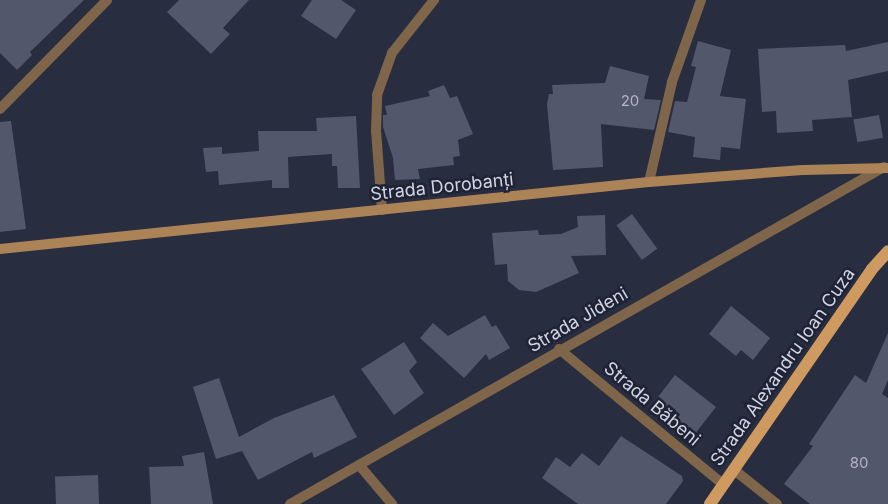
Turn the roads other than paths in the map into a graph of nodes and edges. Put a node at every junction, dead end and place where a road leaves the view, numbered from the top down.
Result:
1 (107, 0) edge
2 (434, 0) edge
3 (701, 0) edge
4 (0, 109) edge
5 (886, 167) edge
6 (649, 182) junction
7 (382, 210) junction
8 (0, 249) edge
9 (888, 251) edge
10 (559, 349) junction
11 (360, 466) junction
12 (733, 469) junction
13 (723, 484) junction
14 (290, 504) edge
15 (392, 504) edge
16 (710, 504) edge
17 (777, 504) edge

1 - 4 street
2 - 7 street
3 - 6 street
5 - 6 main road, Strada Dorobanți
5 - 10 street, Strada Jideni
6 - 7 main road, Strada Dorobanți
7 - 8 main road, Strada Dorobanți
9 - 12 main road, Strada Alexandru Ioan Cuza
10 - 11 street, Strada Jideni
10 - 13 street, Strada Băbeni
11 - 14 street, Strada Jideni
11 - 15 street
12 - 13 main road, Strada Alexandru Ioan Cuza
12 - 17 street
13 - 16 main road, Strada Alexandru Ioan Cuza

